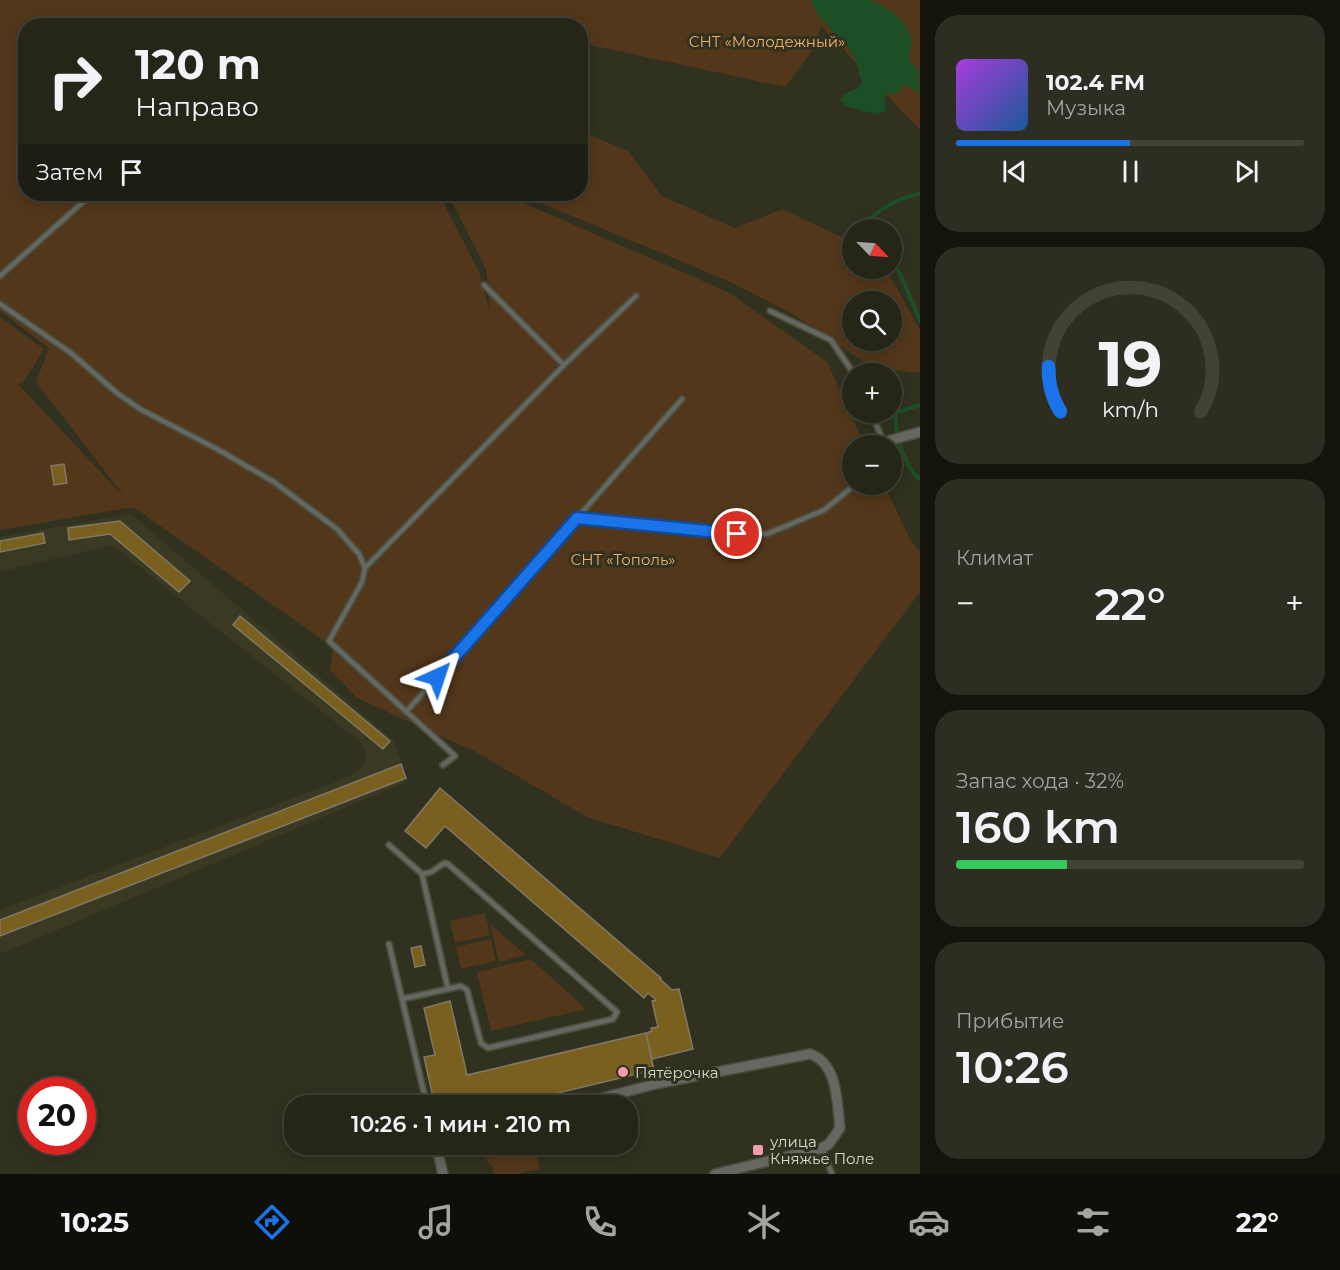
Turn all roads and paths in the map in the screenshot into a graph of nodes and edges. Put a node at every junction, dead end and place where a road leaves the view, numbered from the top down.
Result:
1 (84, 201) edge
2 (0, 276) edge
3 (484, 285) dead end
4 (636, 296) dead end
5 (0, 304) edge
6 (770, 311) dead end
7 (847, 363) edge
8 (564, 365) junction
9 (682, 399) dead end
10 (920, 432) edge
11 (902, 436) edge
12 (842, 495) edge
13 (577, 518) junction
14 (365, 568) junction
15 (406, 712) junction
16 (443, 765) dead end
17 (389, 845) dead end
18 (422, 874) junction
19 (389, 944) dead end
20 (448, 989) junction
21 (402, 999) junction
22 (424, 1095) edge
23 (613, 1095) edge
24 (822, 1148) junction
25 (439, 1155) edge
26 (732, 1172) edge
27 (443, 1174) edge
28 (715, 1174) edge
29 (832, 1174) edge

1 - 2 lane
3 - 8 lane
4 - 8 lane
5 - 14 lane
6 - 7 lane
8 - 14 lane
9 - 13 lane
10 - 11 street
12 - 13 lane
13 - 15 lane
14 - 15 lane
15 - 16 lane
17 - 18 lane
18 - 20 lane
18 - 20 lane
19 - 21 lane
20 - 21 lane
21 - 22 lane
23 - 24 street
24 - 26 street
24 - 29 lane
25 - 27 street
26 - 28 street

